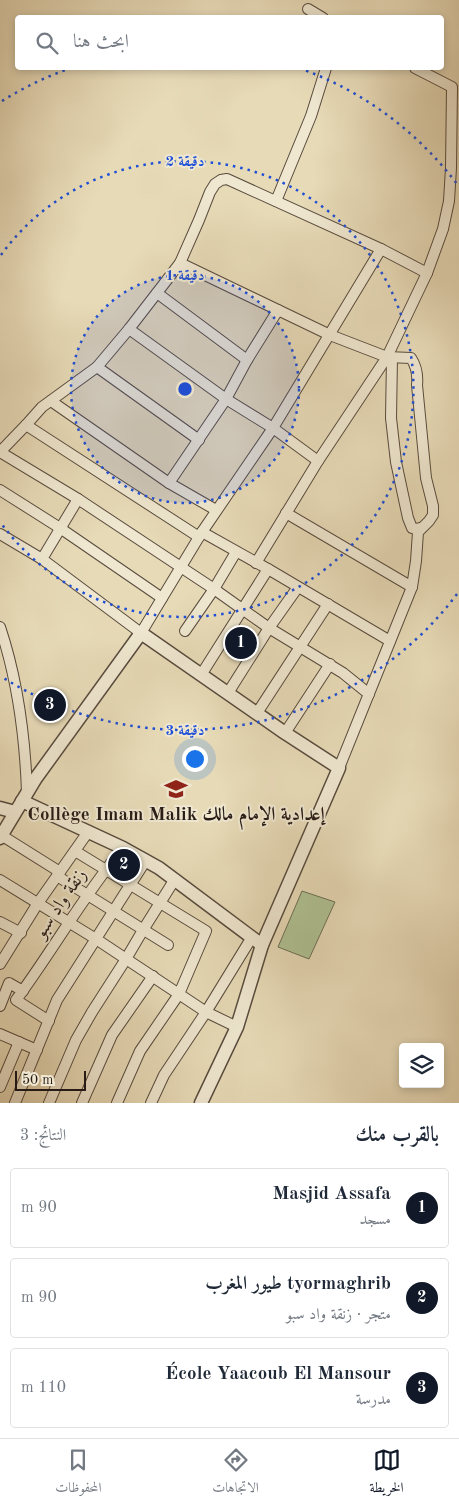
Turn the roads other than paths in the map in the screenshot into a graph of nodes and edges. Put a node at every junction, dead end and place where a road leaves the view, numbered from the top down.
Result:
1 (308, 9) dead end
2 (318, 15) edge
3 (325, 70) edge
4 (419, 70) edge
5 (276, 202) junction
6 (381, 249) junction
7 (180, 263) junction
8 (427, 273) junction
9 (157, 294) junction
10 (278, 310) junction
11 (129, 329) junction
12 (330, 335) junction
13 (390, 357) junction
14 (247, 360) junction
15 (97, 367) junction
16 (226, 399) junction
17 (51, 401) junction
18 (26, 425) junction
19 (273, 428) junction
20 (199, 440) junction
21 (0, 452) edge
22 (318, 461) junction
23 (169, 483) junction
24 (0, 490) edge
25 (78, 499) junction
26 (216, 510) junction
27 (286, 513) junction
28 (60, 528) junction
29 (421, 528) junction
30 (0, 534) edge
31 (200, 535) junction
32 (236, 552) junction
33 (42, 559) junction
34 (256, 563) junction
35 (180, 567) junction
36 (268, 569) junction
37 (298, 587) junction
38 (412, 587) junction
39 (214, 589) junction
40 (162, 598) junction
41 (328, 604) junction
42 (242, 610) junction
43 (0, 627) edge
44 (269, 628) junction
45 (185, 631) dead end
46 (141, 633) junction
47 (0, 637) edge
48 (390, 641) junction
49 (300, 647) junction
50 (8, 651) junction
51 (330, 664) junction
52 (201, 675) junction
53 (228, 693) junction
54 (369, 694) junction
55 (257, 713) junction
56 (285, 733) junction
57 (339, 768) junction
58 (21, 802) junction
59 (0, 808) edge
60 (88, 832) junction
61 (1, 836) edge
62 (123, 848) junction
63 (75, 851) junction
64 (146, 860) junction
65 (105, 870) junction
66 (59, 874) junction
67 (175, 879) junction
68 (0, 880) edge
69 (131, 885) junction
70 (87, 894) junction
71 (38, 904) junction
72 (160, 904) junction
73 (113, 911) junction
74 (0, 922) edge
75 (69, 922) junction
76 (143, 930) junction
77 (20, 933) junction
78 (96, 940) junction
79 (257, 941) junction
80 (168, 945) dead end
81 (126, 959) junction
82 (1, 961) edge
83 (153, 976) junction
84 (23, 991) junction
85 (179, 994) junction
86 (0, 1006) edge
87 (206, 1012) junction
88 (49, 1021) junction
89 (237, 1027) junction
90 (0, 1034) edge
91 (19, 1042) junction
92 (37, 1050) junction
93 (0, 1087) edge
94 (15, 1103) edge
95 (49, 1103) edge
96 (82, 1103) edge
97 (117, 1103) edge
98 (151, 1103) edge
99 (201, 1103) edge

1 - 2 street
3 - 5 street
4 - 8 street
5 - 6 street
5 - 7 street
6 - 8 street
6 - 12 street
7 - 9 street
7 - 10 street
8 - 13 street
9 - 11 street
9 - 14 street
10 - 12 street
10 - 14 street
11 - 15 street
11 - 16 street
12 - 13 street
12 - 19 street
13 - 22 street
13 - 29 street
13 - 29 street
14 - 16 street
15 - 17 street
15 - 20 street
16 - 19 street
16 - 20 street
17 - 18 street
17 - 23 street
18 - 21 street
18 - 31 street
19 - 22 street
19 - 26 street
20 - 23 street
21 - 25 street
22 - 27 street
23 - 26 street
24 - 28 street
25 - 28 street
25 - 35 street
26 - 31 street
27 - 34 street
27 - 38 street
28 - 33 street
28 - 40 street
29 - 38 street
30 - 33 street
31 - 32 street
31 - 35 street
32 - 34 street
32 - 39 street
33 - 46 street
34 - 36 street
35 - 39 street
35 - 40 street
36 - 37 street
36 - 42 street
37 - 41 street
37 - 44 street
38 - 48 street
39 - 42 street
39 - 45 street
40 - 46 street
41 - 48 street
41 - 49 street
42 - 44 street
42 - 52 street
43 - 50 street
44 - 49 street
44 - 53 street
46 - 52 street
46 - 58 street
47 - 50 street
48 - 54 street
49 - 51 street
49 - 55 street
50 - 58 street
51 - 54 street
51 - 56 street
52 - 53 street
53 - 55 street
54 - 57 street
55 - 56 street
56 - 57 street
57 - 79 street
58 - 59 street
58 - 60 street
58 - 61 street
60 - 62 street
60 - 63 street
61 - 66 street
62 - 64 street
62 - 65 street, زنقة واد سبو
63 - 65 street
63 - 66 street
64 - 67 street
64 - 69 street
65 - 69 street
65 - 70 street, زنقة واد سبو
66 - 70 street
66 - 71 street
67 - 72 street
67 - 79 street
68 - 71 street
69 - 72 street
69 - 73 street
70 - 73 street
70 - 75 street, زنقة واد سبو
71 - 75 street
71 - 77 street
72 - 76 street
72 - 85 street
73 - 76 street
73 - 78 street
74 - 77 street
75 - 78 street
75 - 84 street, زنقة واد سبو
76 - 80 street
76 - 81 street
77 - 82 street
78 - 81 street
78 - 88 street
79 - 87 street
79 - 89 street
81 - 83 street
81 - 95 street
83 - 85 street
83 - 96 street
84 - 86 street
84 - 88 street
85 - 87 street
85 - 97 street
87 - 89 street
87 - 98 street
88 - 92 street
89 - 99 street
90 - 91 street
91 - 92 street
91 - 93 street
92 - 94 street

